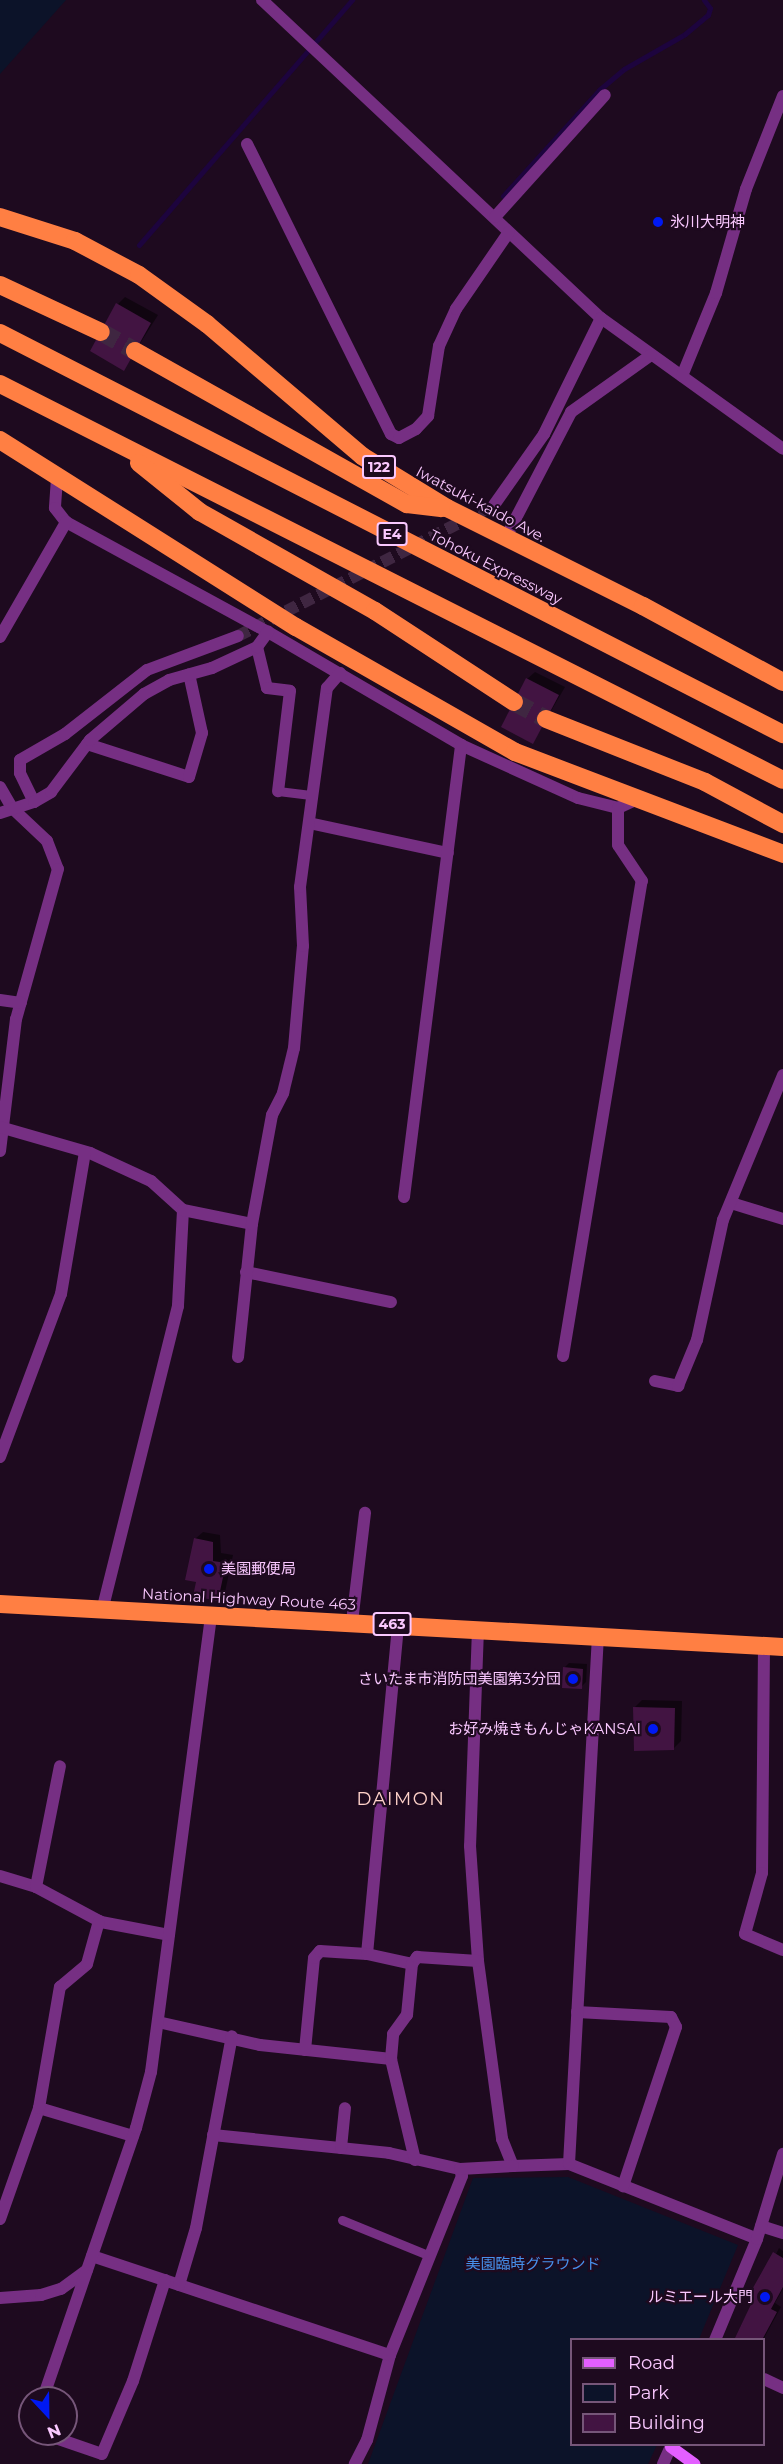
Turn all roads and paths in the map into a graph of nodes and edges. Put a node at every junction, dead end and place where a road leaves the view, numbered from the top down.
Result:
1 (262, 0) edge
2 (605, 95) dead end
3 (783, 96) edge
4 (247, 144) dead end
5 (0, 217) edge
6 (495, 217) junction
7 (509, 232) junction
8 (0, 285) edge
9 (601, 318) junction
10 (100, 332) tunnel mouth
11 (0, 333) edge
12 (135, 351) tunnel mouth
13 (651, 355) junction
14 (682, 376) junction
15 (0, 384) edge
16 (107, 439) junction
17 (0, 440) edge
18 (783, 449) edge
19 (57, 478) junction
20 (494, 505) tunnel mouth
21 (447, 508) junction
22 (66, 522) junction
23 (505, 539) junction
24 (268, 632) junction
25 (238, 636) tunnel mouth
26 (0, 637) edge
27 (257, 647) junction
28 (340, 673) junction
29 (189, 674) junction
30 (783, 682) edge
31 (514, 702) tunnel mouth
32 (546, 719) tunnel mouth
33 (783, 734) edge
34 (87, 744) junction
35 (461, 745) junction
36 (783, 780) edge
37 (0, 788) edge
38 (278, 791) joint
39 (313, 795) junction
40 (635, 800) junction
41 (34, 802) junction
42 (12, 808) junction
43 (618, 808) junction
44 (0, 813) edge
45 (309, 823) junction
46 (783, 824) edge
47 (448, 853) junction
48 (783, 854) edge
49 (0, 1000) edge
50 (21, 1003) junction
51 (783, 1075) edge
52 (2, 1127) edge
53 (0, 1151) edge
54 (86, 1152) junction
55 (404, 1197) dead end
56 (731, 1203) junction
57 (183, 1210) junction
58 (783, 1219) edge
59 (252, 1224) junction
60 (246, 1272) junction
61 (392, 1302) dead end
62 (563, 1356) dead end
63 (238, 1357) dead end
64 (655, 1381) dead end
65 (0, 1456) edge
66 (365, 1513) dead end
67 (0, 1604) edge
68 (102, 1610) junction
69 (211, 1616) junction
70 (352, 1622) junction
71 (398, 1625) junction
72 (478, 1629) junction
73 (598, 1635) junction
74 (764, 1646) junction
75 (783, 1647) edge
76 (60, 1766) dead end
77 (0, 1876) edge
78 (36, 1887) junction
79 (99, 1921) junction
80 (169, 1935) junction
81 (783, 1950) edge
82 (367, 1954) junction
83 (478, 1962) junction
84 (412, 1964) junction
85 (577, 2012) junction
86 (158, 2022) junction
87 (232, 2036) junction
88 (305, 2050) junction
89 (391, 2059) junction
90 (39, 2108) junction
91 (345, 2108) dead end
92 (213, 2135) junction
93 (134, 2136) junction
94 (341, 2148) junction
95 (783, 2154) edge
96 (415, 2160) junction
97 (569, 2163) junction
98 (513, 2166) junction
99 (460, 2169) junction
100 (623, 2186) junction
101 (0, 2219) edge
102 (342, 2220) dead end
103 (761, 2226) junction
104 (783, 2233) edge
105 (757, 2239) junction
106 (92, 2256) junction
107 (430, 2256) junction
108 (87, 2270) junction
109 (165, 2280) junction
110 (179, 2285) junction
111 (0, 2298) edge
112 (716, 2338) edge
113 (390, 2355) junction
114 (765, 2379) edge
115 (47, 2386) edge
116 (783, 2388) edge
117 (78, 2446) edge
118 (671, 2446) edge
119 (355, 2464) edge
120 (663, 2464) edge
121 (694, 2464) edge

1 - 6 street
2 - 6 street
3 - 14 street
4 - 7 street
5 - 21 highway, Iwatsuki-kaido Ave. / 122
6 - 7 street
7 - 9 street
8 - 10 highway
9 - 13 street
9 - 20 street
11 - 33 highway, Tohoku Expressway / E4
12 - 21 highway
13 - 14 street
13 - 23 street
14 - 18 street
15 - 16 highway
16 - 31 highway
16 - 36 highway
17 - 19 highway
19 - 22 street
19 - 40 highway
21 - 23 highway, Iwatsuki-kaido Ave. / 122
22 - 24 street
22 - 26 street
23 - 30 highway, Iwatsuki-kaido Ave. / 122
24 - 27 street
24 - 28 street
25 - 41 street
27 - 29 street
27 - 38 street
28 - 35 street
28 - 39 street
29 - 34 street
29 - 34 street
32 - 46 highway
34 - 41 street
35 - 43 street
35 - 47 street
37 - 42 street
38 - 39 lane
39 - 45 street
40 - 43 street
40 - 48 highway
41 - 42 street
42 - 44 street
42 - 50 street
43 - 62 street
45 - 47 street
45 - 59 street
47 - 55 street
49 - 50 street
50 - 52 street
51 - 56 street
52 - 53 street
52 - 54 street
54 - 57 street
54 - 65 street
56 - 58 street
56 - 64 street
57 - 59 street
57 - 68 street
59 - 60 street
60 - 61 street
60 - 63 street
66 - 70 street
67 - 68 highway, National Highway Route 463 / 463
68 - 69 highway, National Highway Route 463 / 463
69 - 70 highway, National Highway Route 463 / 463
69 - 80 street
70 - 71 highway, National Highway Route 463 / 463
71 - 72 highway, National Highway Route 463 / 463
71 - 82 street
72 - 73 highway, National Highway Route 463 / 463
72 - 83 street
73 - 74 highway, National Highway Route 463 / 463
73 - 85 street
74 - 75 highway, National Highway Route 463 / 463
74 - 81 street
76 - 78 street
77 - 78 street
78 - 79 street
79 - 80 street
79 - 90 street
80 - 86 street
82 - 84 street
82 - 88 street
83 - 84 street
83 - 98 street
84 - 89 street
85 - 97 street
85 - 100 street
86 - 87 street
86 - 93 street
87 - 88 street
87 - 92 street
88 - 89 street
89 - 96 street
90 - 93 street
90 - 101 street
91 - 94 street
92 - 94 street
92 - 110 street
93 - 106 street
94 - 96 street
95 - 103 street
96 - 99 street
97 - 98 street
97 - 100 street
98 - 99 street
99 - 107 street
100 - 105 street
102 - 107 lane
103 - 104 street
103 - 105 street
105 - 112 street
106 - 108 street
106 - 109 street
107 - 113 street
108 - 111 street
108 - 115 street
109 - 110 street
109 - 117 street
110 - 113 street
113 - 119 street
114 - 116 street
118 - 120 street
118 - 121 street

